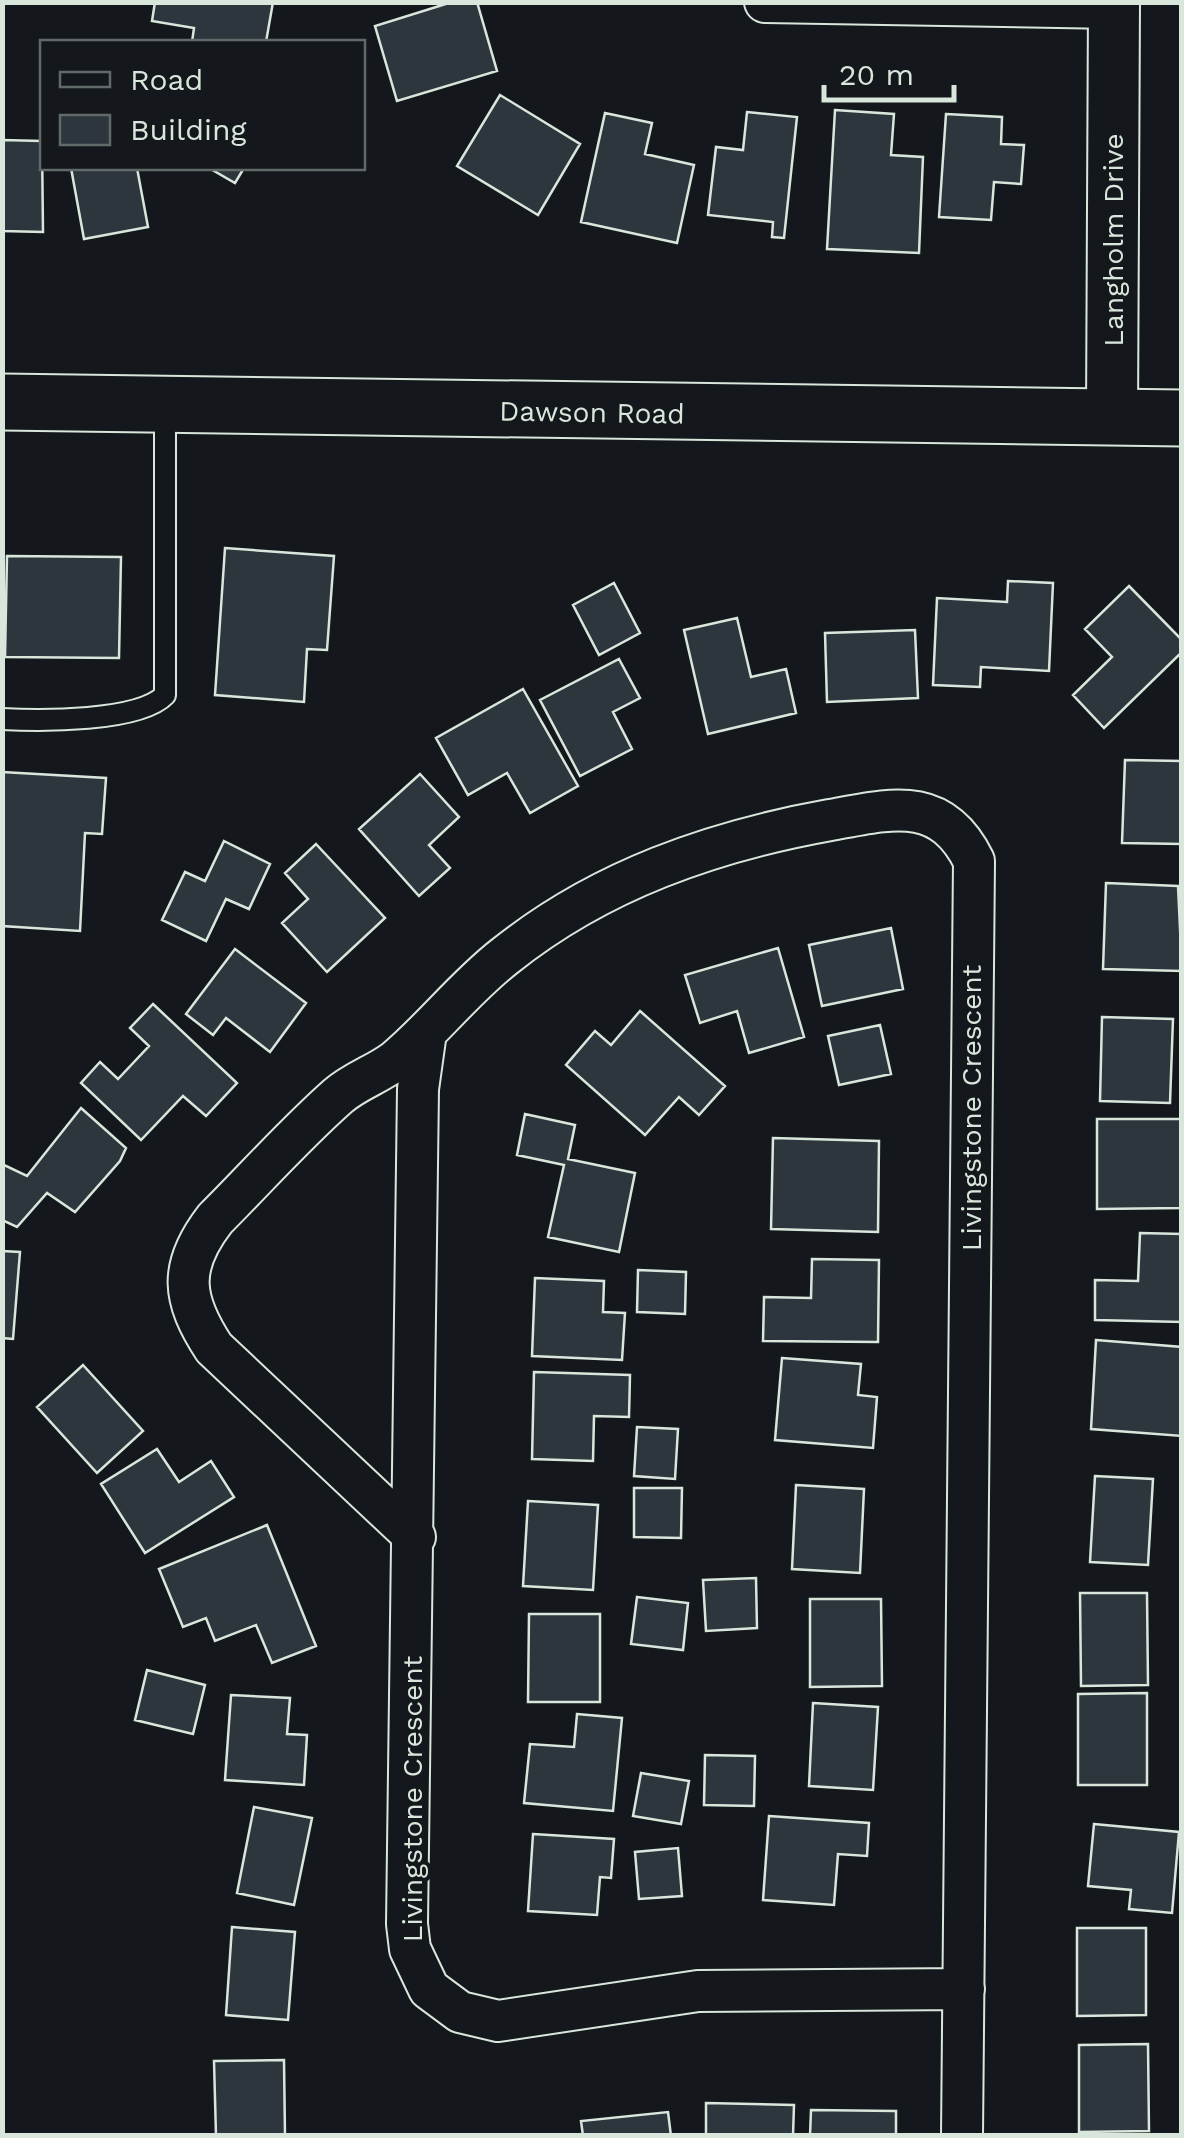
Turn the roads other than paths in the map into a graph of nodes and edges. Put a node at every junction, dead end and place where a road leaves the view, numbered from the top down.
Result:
1 (765, 2) edge
2 (1114, 5) edge
3 (2, 402) edge
4 (165, 406) junction
5 (1112, 418) junction
6 (1182, 418) edge
7 (2, 719) edge
8 (426, 1032) junction
9 (415, 1537) junction
10 (964, 1989) junction
11 (962, 2136) edge

1 - 2 street
2 - 5 street, Langholm Drive
3 - 4 main road, Dawson Road
4 - 5 main road, Dawson Road
4 - 7 lane
5 - 6 main road, Dawson Road
8 - 9 street, Livingstone Crescent
8 - 9 street, Livingstone Crescent
8 - 10 street, Livingstone Crescent
9 - 10 street, Livingstone Crescent
10 - 11 street, Livingstone Crescent

